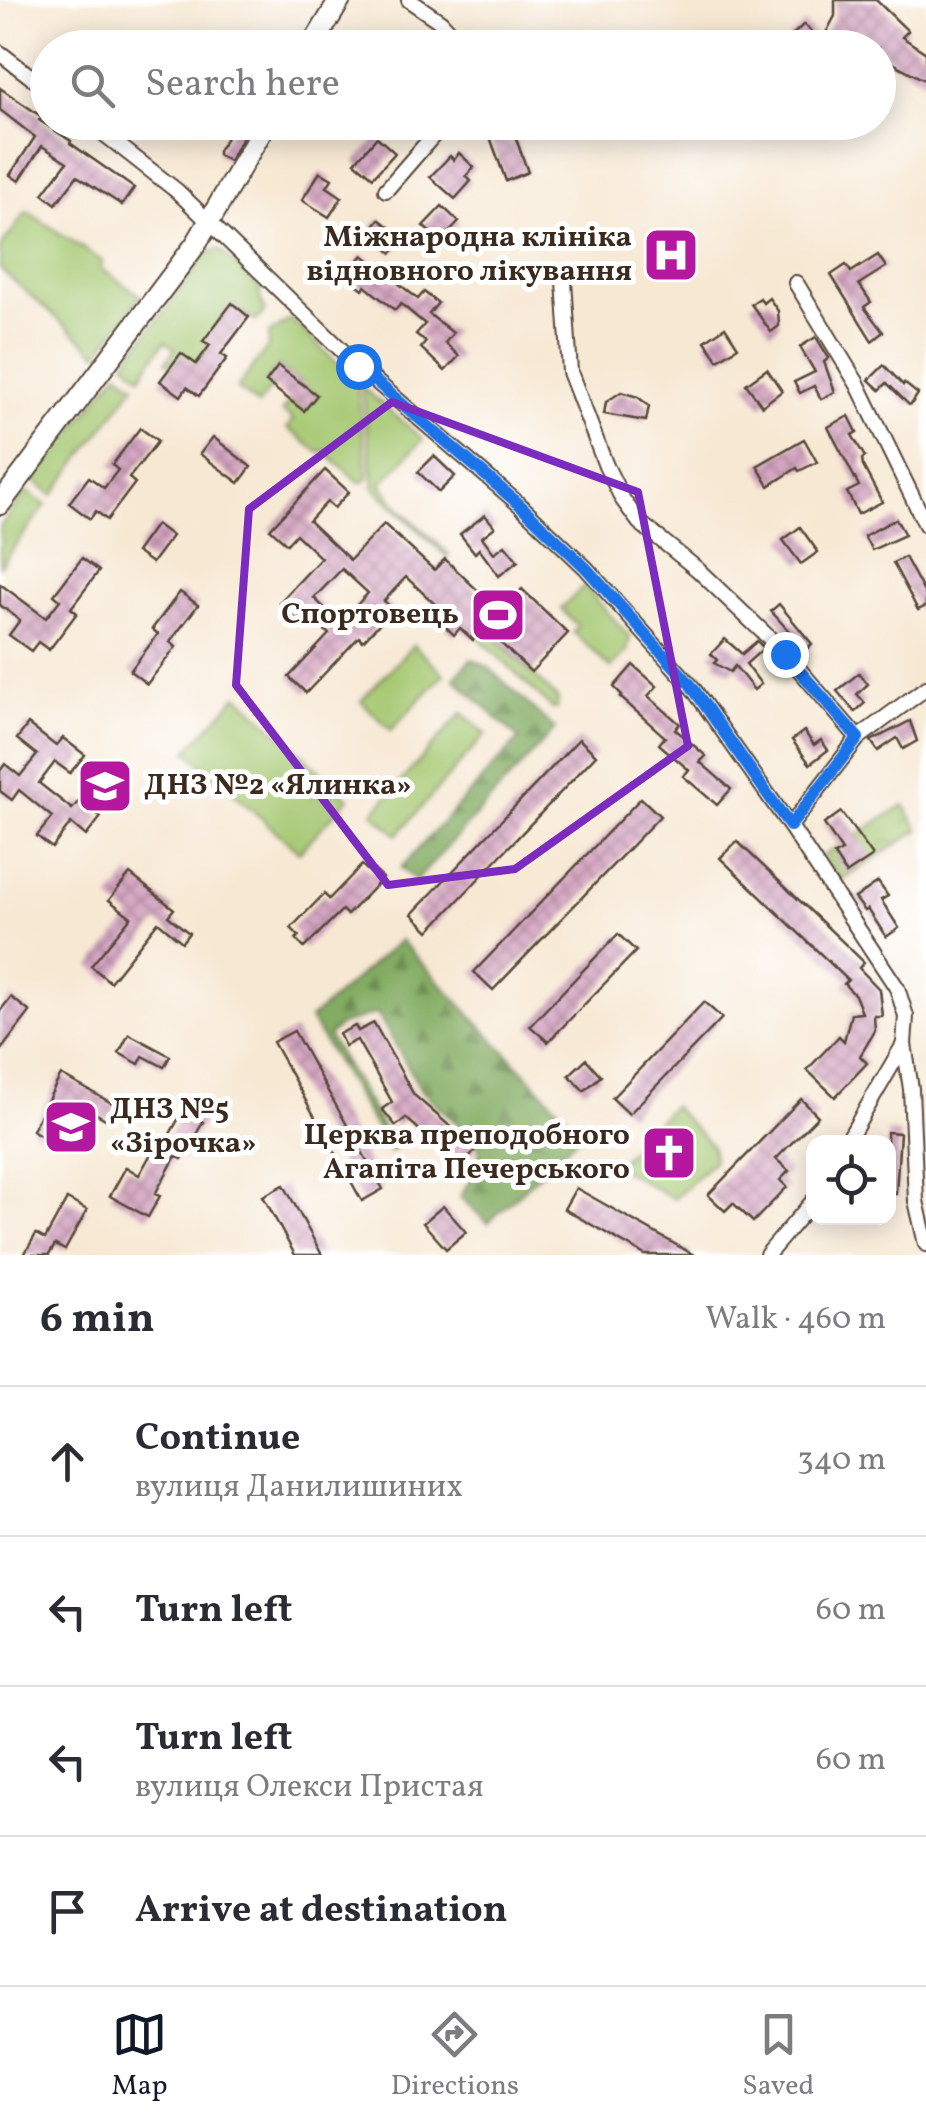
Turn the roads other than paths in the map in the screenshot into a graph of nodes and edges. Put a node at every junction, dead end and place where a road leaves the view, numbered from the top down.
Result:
1 (340, 0) edge
2 (409, 0) edge
3 (322, 30) edge
4 (447, 30) edge
5 (0, 54) edge
6 (30, 76) edge
7 (112, 140) edge
8 (257, 140) edge
9 (429, 140) edge
10 (386, 190) dead end
11 (210, 222) junction
12 (564, 281) dead end
13 (796, 283) dead end
14 (0, 504) edge
15 (926, 525) edge
16 (926, 688) edge
17 (858, 738) junction
18 (790, 826) junction
19 (904, 1044) junction
20 (851, 1135) edge
21 (806, 1210) edge
22 (926, 1244) edge
23 (768, 1255) edge

1 - 3 street
2 - 4 street
5 - 6 street
7 - 11 street
8 - 11 street
9 - 10 street
11 - 14 street
11 - 18 street
12 - 17 street
13 - 15 street
16 - 17 street
17 - 18 street
18 - 19 street
19 - 20 street
19 - 22 street
21 - 23 street

